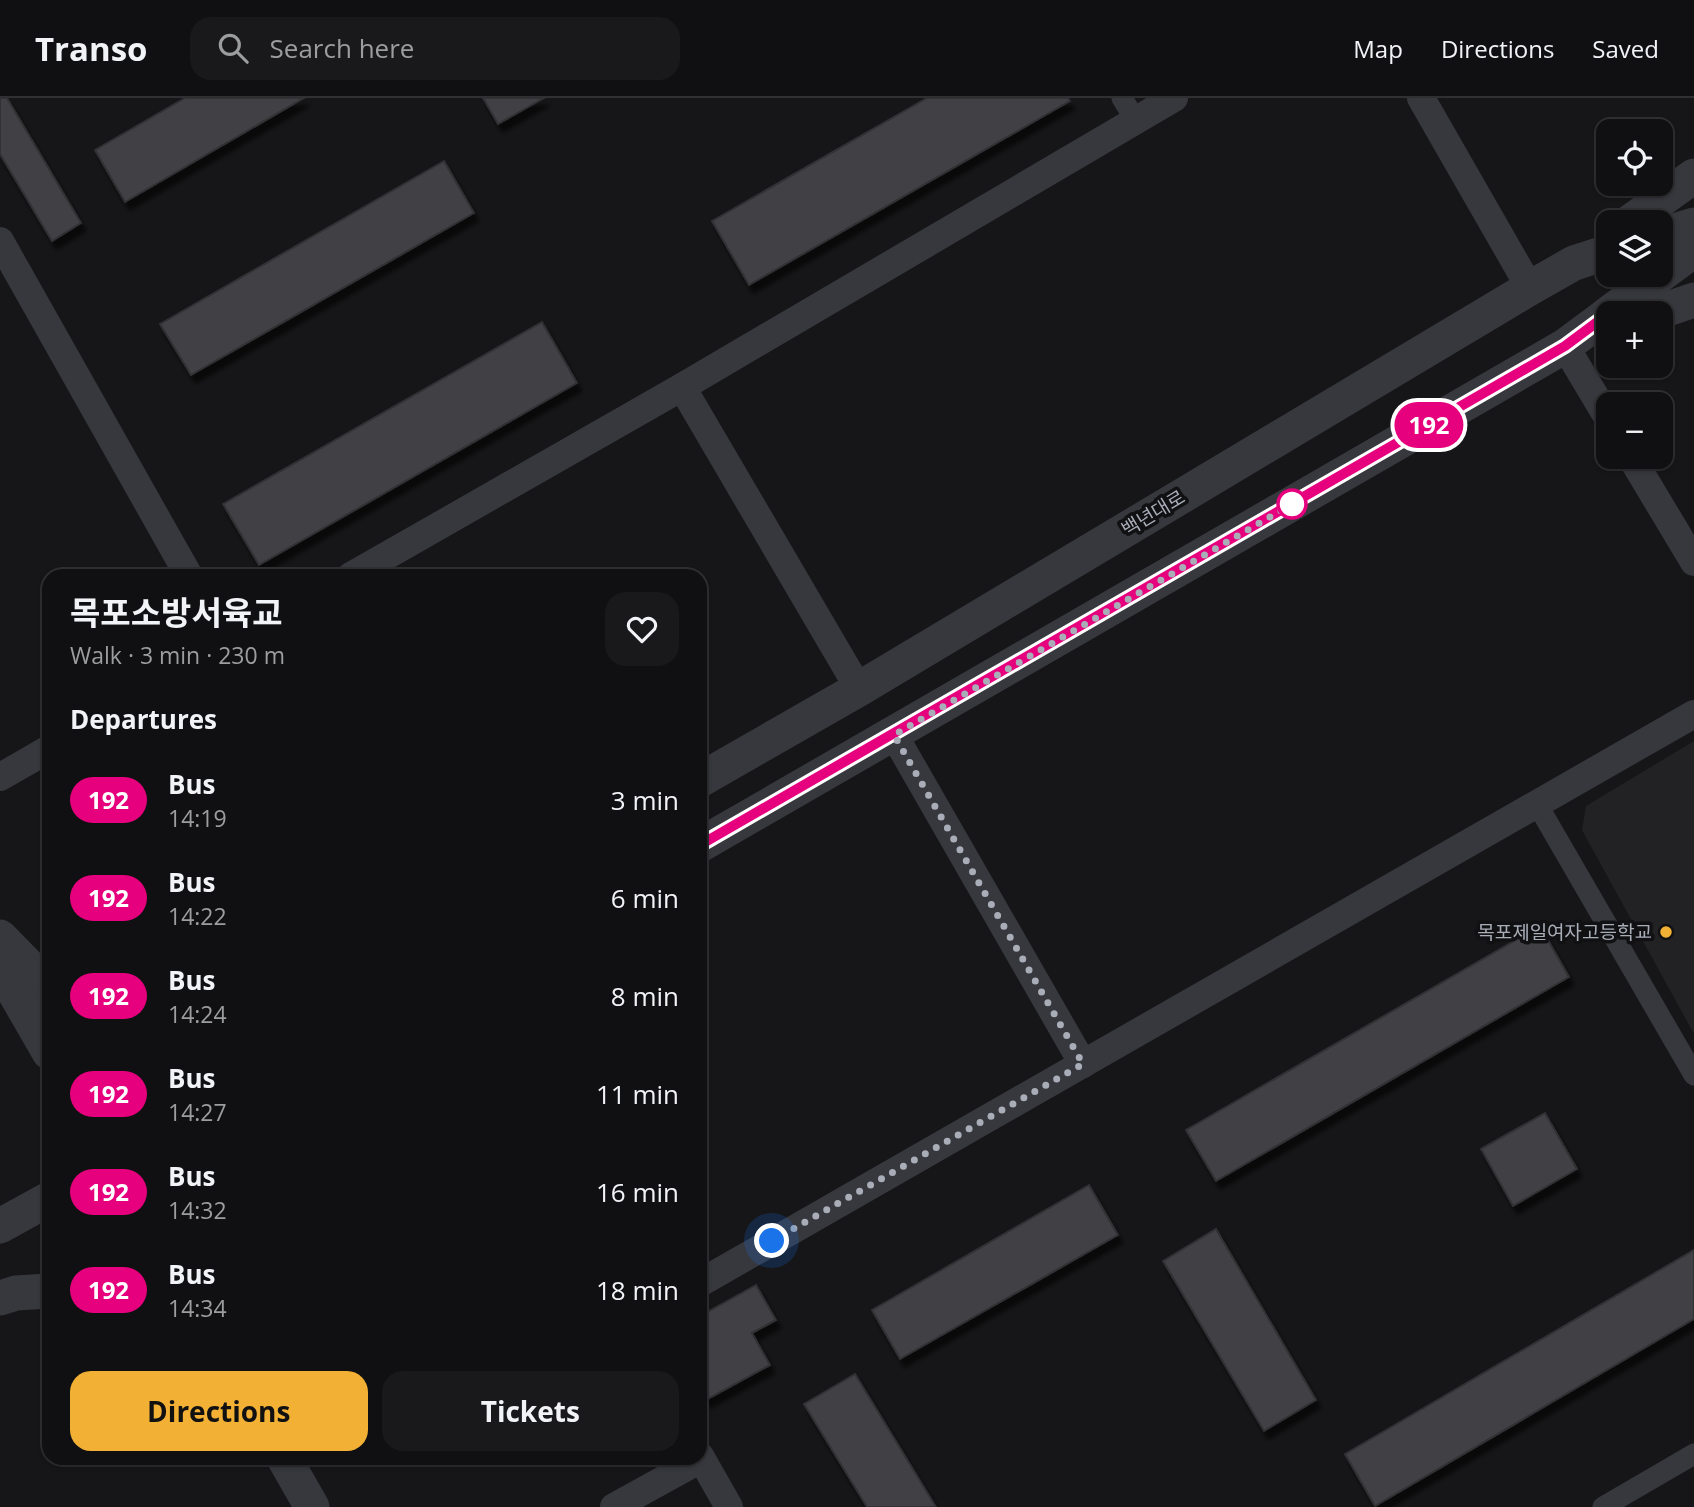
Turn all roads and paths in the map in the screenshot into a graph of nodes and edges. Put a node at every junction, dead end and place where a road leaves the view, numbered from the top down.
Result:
1 (1174, 98) edge
2 (1421, 98) edge
3 (1129, 109) edge
4 (1694, 176) edge
5 (1647, 210) edge
6 (1694, 225) edge
7 (1673, 231) edge
8 (0, 241) edge
9 (1596, 247) edge
10 (1694, 250) edge
11 (1596, 256) edge
12 (1574, 263) junction
13 (1530, 288) junction
14 (1694, 300) edge
15 (1626, 301) edge
16 (1673, 307) edge
17 (1596, 323) edge
18 (1596, 335) edge
19 (1565, 346) junction
20 (682, 387) junction
21 (1596, 398) edge
22 (1638, 469) edge
23 (1694, 562) edge
24 (185, 569) edge
25 (363, 569) edge
26 (859, 689) junction
27 (1694, 714) edge
28 (894, 735) junction
29 (42, 753) edge
30 (707, 776) edge
31 (0, 777) edge
32 (1537, 804) junction
33 (707, 841) edge
34 (0, 937) edge
35 (0, 967) edge
36 (42, 979) edge
37 (42, 1040) edge
38 (1083, 1064) junction
39 (1694, 1075) edge
40 (42, 1203) edge
41 (0, 1226) edge
42 (707, 1279) edge
43 (42, 1291) edge
44 (0, 1298) edge
45 (1694, 1454) edge
46 (288, 1465) edge
47 (689, 1465) edge
48 (705, 1465) edge
49 (312, 1507) edge
50 (614, 1507) edge
51 (729, 1507) edge
52 (1603, 1507) edge

1 - 3 street
2 - 13 street
3 - 20 street
4 - 5 street
6 - 7 street
8 - 24 street
9 - 12 street
10 - 15 street
11 - 12 street, 백년대로
12 - 13 street, 백년대로
13 - 26 street, 백년대로
14 - 16 street
17 - 19 street
18 - 19 street
19 - 21 street
19 - 28 street
20 - 25 street
20 - 26 street
22 - 23 street
26 - 30 street, 백년대로
27 - 32 street
28 - 33 street
28 - 38 street
29 - 31 street
32 - 38 street
32 - 39 street
34 - 36 street
35 - 37 street
38 - 42 street
40 - 41 street
43 - 44 street
45 - 52 street
46 - 49 street
47 - 50 street
48 - 51 street

